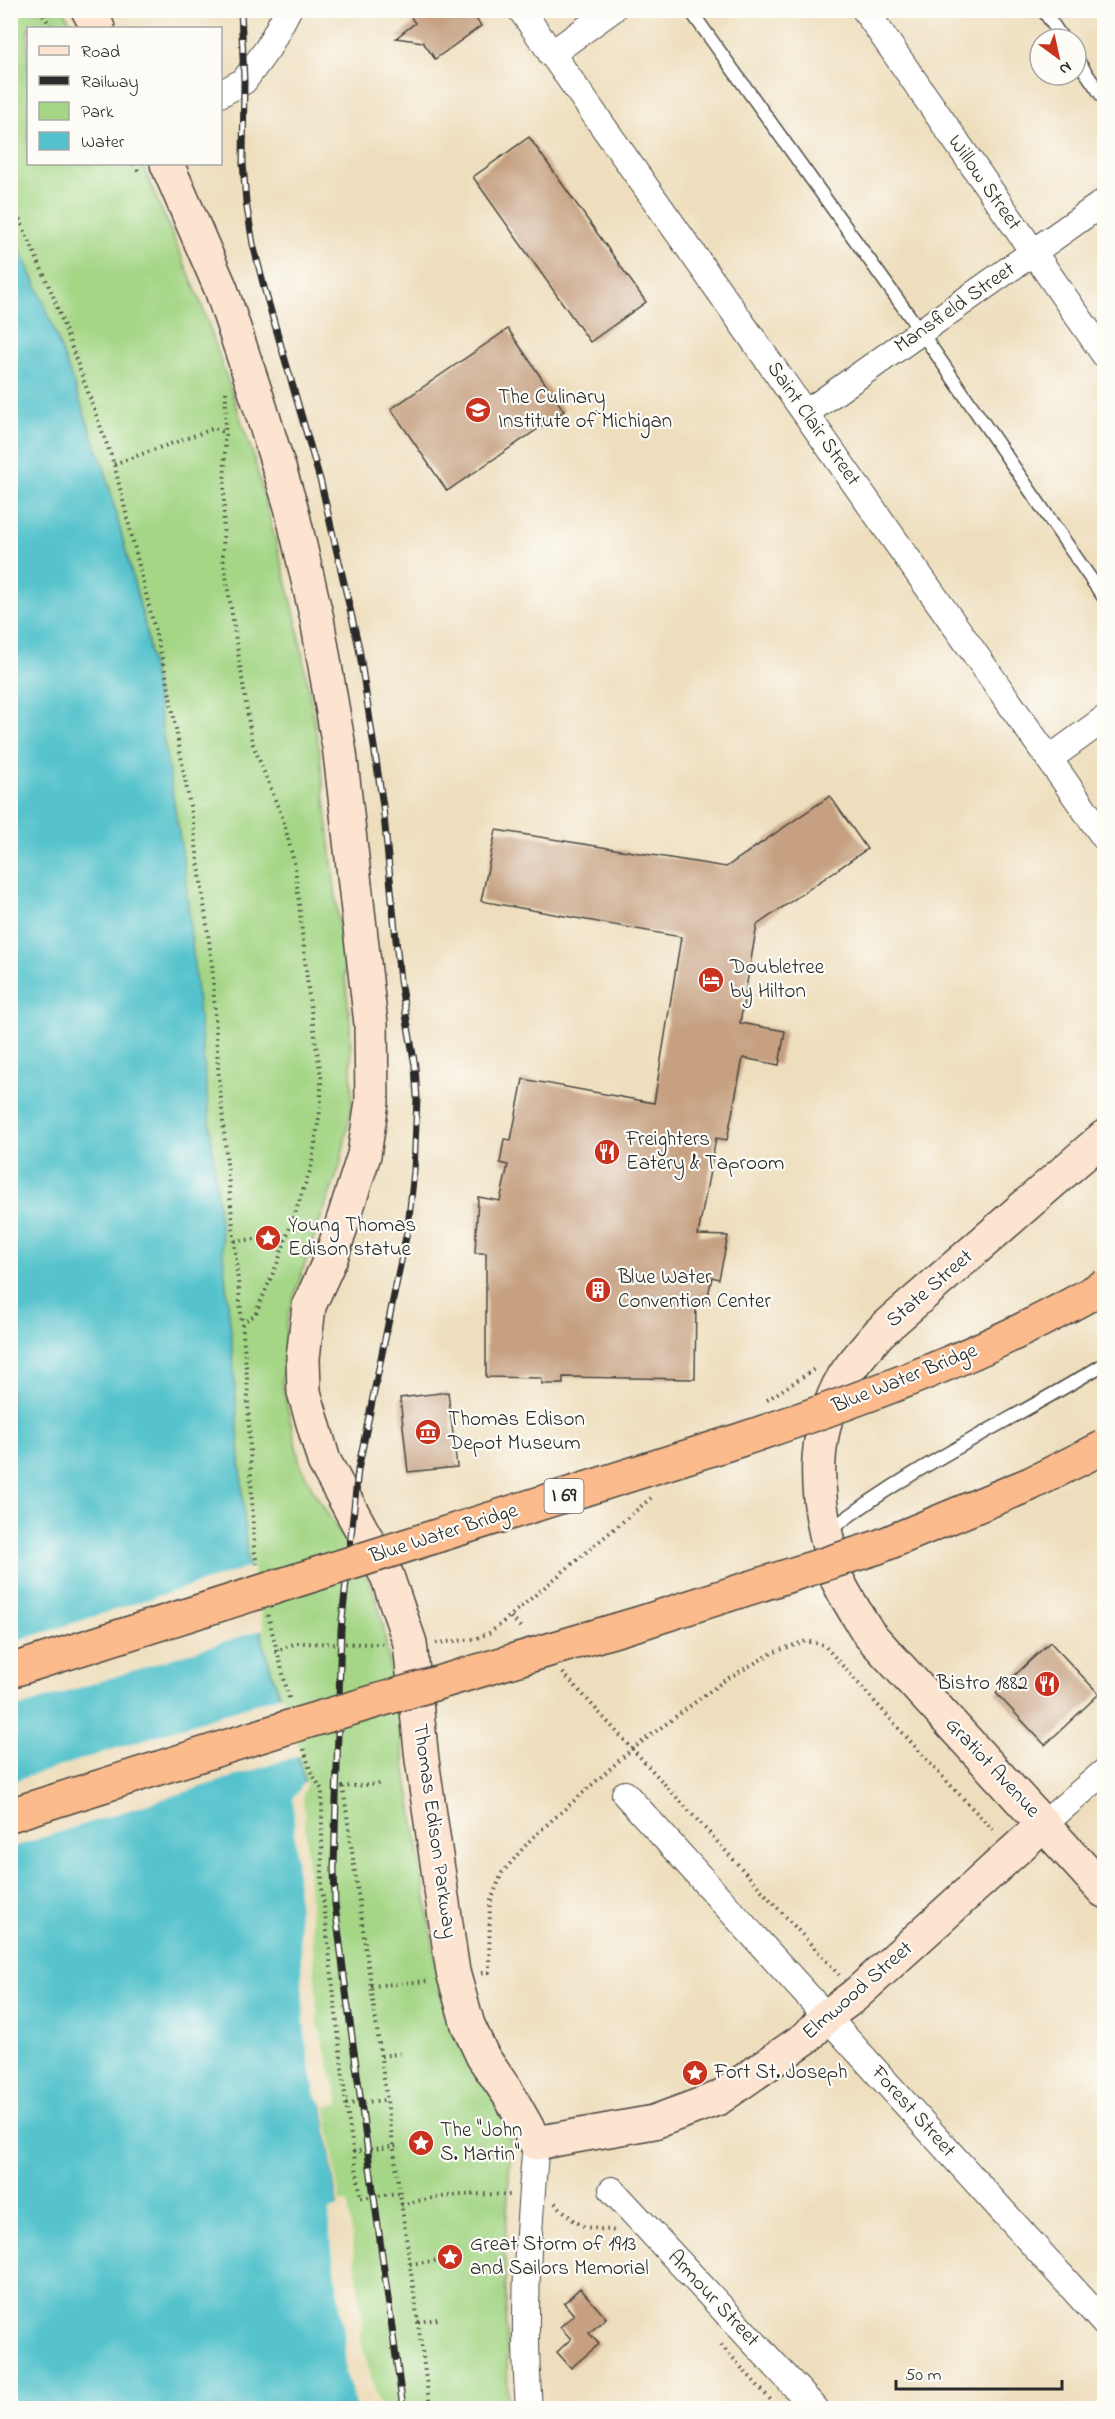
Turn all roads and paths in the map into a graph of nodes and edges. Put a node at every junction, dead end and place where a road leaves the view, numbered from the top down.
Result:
1 (40, 10) edge
2 (87, 10) edge
3 (288, 10) edge
4 (521, 10) edge
5 (612, 10) edge
6 (690, 10) edge
7 (865, 10) edge
8 (1043, 10) edge
9 (51, 27) edge
10 (97, 27) edge
11 (1055, 27) edge
12 (551, 54) junction
13 (1088, 76) edge
14 (222, 93) edge
15 (1104, 99) edge
16 (137, 165) edge
17 (155, 171) edge
18 (10, 197) edge
19 (1104, 202) edge
20 (1033, 253) junction
21 (921, 332) junction
22 (1104, 354) edge
23 (222, 381) dead end
24 (806, 413) junction
25 (225, 433) junction
26 (114, 464) junction
27 (1104, 598) edge
28 (1104, 719) edge
29 (1049, 759) junction
30 (1104, 837) edge
31 (1104, 1137) edge
32 (285, 1240) junction
33 (235, 1242) junction
34 (1104, 1286) edge
35 (243, 1322) junction
36 (1104, 1364) edge
37 (821, 1365) dead end
38 (761, 1404) dead end
39 (1104, 1447) edge
40 (817, 1480) joint
41 (654, 1495) dead end
42 (826, 1534) junction
43 (259, 1571) dead end
44 (266, 1606) dead end
45 (511, 1617) junction
46 (528, 1635) dead end
47 (410, 1644) junction
48 (276, 1652) junction
49 (560, 1670) dead end
50 (10, 1671) edge
51 (291, 1706) dead end
52 (301, 1738) dead end
53 (632, 1749) junction
54 (1104, 1772) edge
55 (379, 1784) dead end
56 (625, 1794) dead end
57 (10, 1815) edge
58 (1044, 1824) junction
59 (996, 1832) dead end
60 (1104, 1891) edge
61 (455, 1978) junction
62 (844, 1982) dead end
63 (371, 1986) junction
64 (827, 2016) junction
65 (404, 2053) dead end
66 (381, 2056) junction
67 (386, 2100) junction
68 (346, 2104) junction
69 (536, 2143) junction
70 (395, 2146) junction
71 (353, 2152) junction
72 (612, 2190) dead end
73 (399, 2193) junction
74 (531, 2197) junction
75 (401, 2205) junction
76 (623, 2236) dead end
77 (440, 2260) dead end
78 (410, 2264) junction
79 (438, 2319) dead end
80 (418, 2322) junction
81 (1104, 2323) edge
82 (716, 2339) dead end
83 (430, 2409) edge
84 (529, 2409) edge
85 (777, 2409) edge
86 (815, 2409) edge

1 - 9 path
2 - 10 street
3 - 14 street
4 - 12 street, Saint Clair Street
5 - 12 street
6 - 21 lane
7 - 20 street, Willow Street
8 - 11 lane
12 - 24 street, Saint Clair Street
13 - 15 lane
16 - 17 path
17 - 47 street, Thomas Edison Parkway
18 - 26 path
19 - 20 street, Mansfield Street
20 - 21 street, Mansfield Street
20 - 22 street, Willow Street
21 - 24 street, Mansfield Street
21 - 27 lane
23 - 25 path
24 - 29 street, Saint Clair Street
25 - 26 path
25 - 32 path
26 - 33 path
28 - 29 street
29 - 30 street, Saint Clair Street
31 - 40 street, State Street
32 - 33 path
32 - 35 path
33 - 35 path
34 - 50 highway, Blue Water Bridge / I 69, bridge
35 - 43 path
36 - 42 lane
37 - 38 path
39 - 57 highway, bridge
40 - 42 street, Gratiot Avenue
41 - 45 path
42 - 58 street, Gratiot Avenue
44 - 48 path
45 - 46 path
45 - 47 path
47 - 48 path
47 - 61 street, Thomas Edison Parkway
48 - 51 path
49 - 53 path
52 - 68 path
53 - 59 path
53 - 61 path
53 - 62 path
54 - 58 street, Elmwood Street
55 - 63 path
56 - 64 street, Forest Street
58 - 60 street, Gratiot Avenue
58 - 64 street, Elmwood Street
61 - 63 path
61 - 69 street, Thomas Edison Parkway
63 - 66 path
64 - 69 street, Elmwood Street
64 - 81 street, Forest Street
65 - 66 path
66 - 67 path
67 - 68 path
67 - 70 path
68 - 71 path
69 - 74 street
70 - 71 path
70 - 73 path
71 - 73 path
72 - 86 street, Armour Street
73 - 75 path
74 - 75 path
74 - 76 path
74 - 84 street
75 - 78 path
77 - 78 path
78 - 80 path
79 - 80 path
80 - 83 path
82 - 85 path

